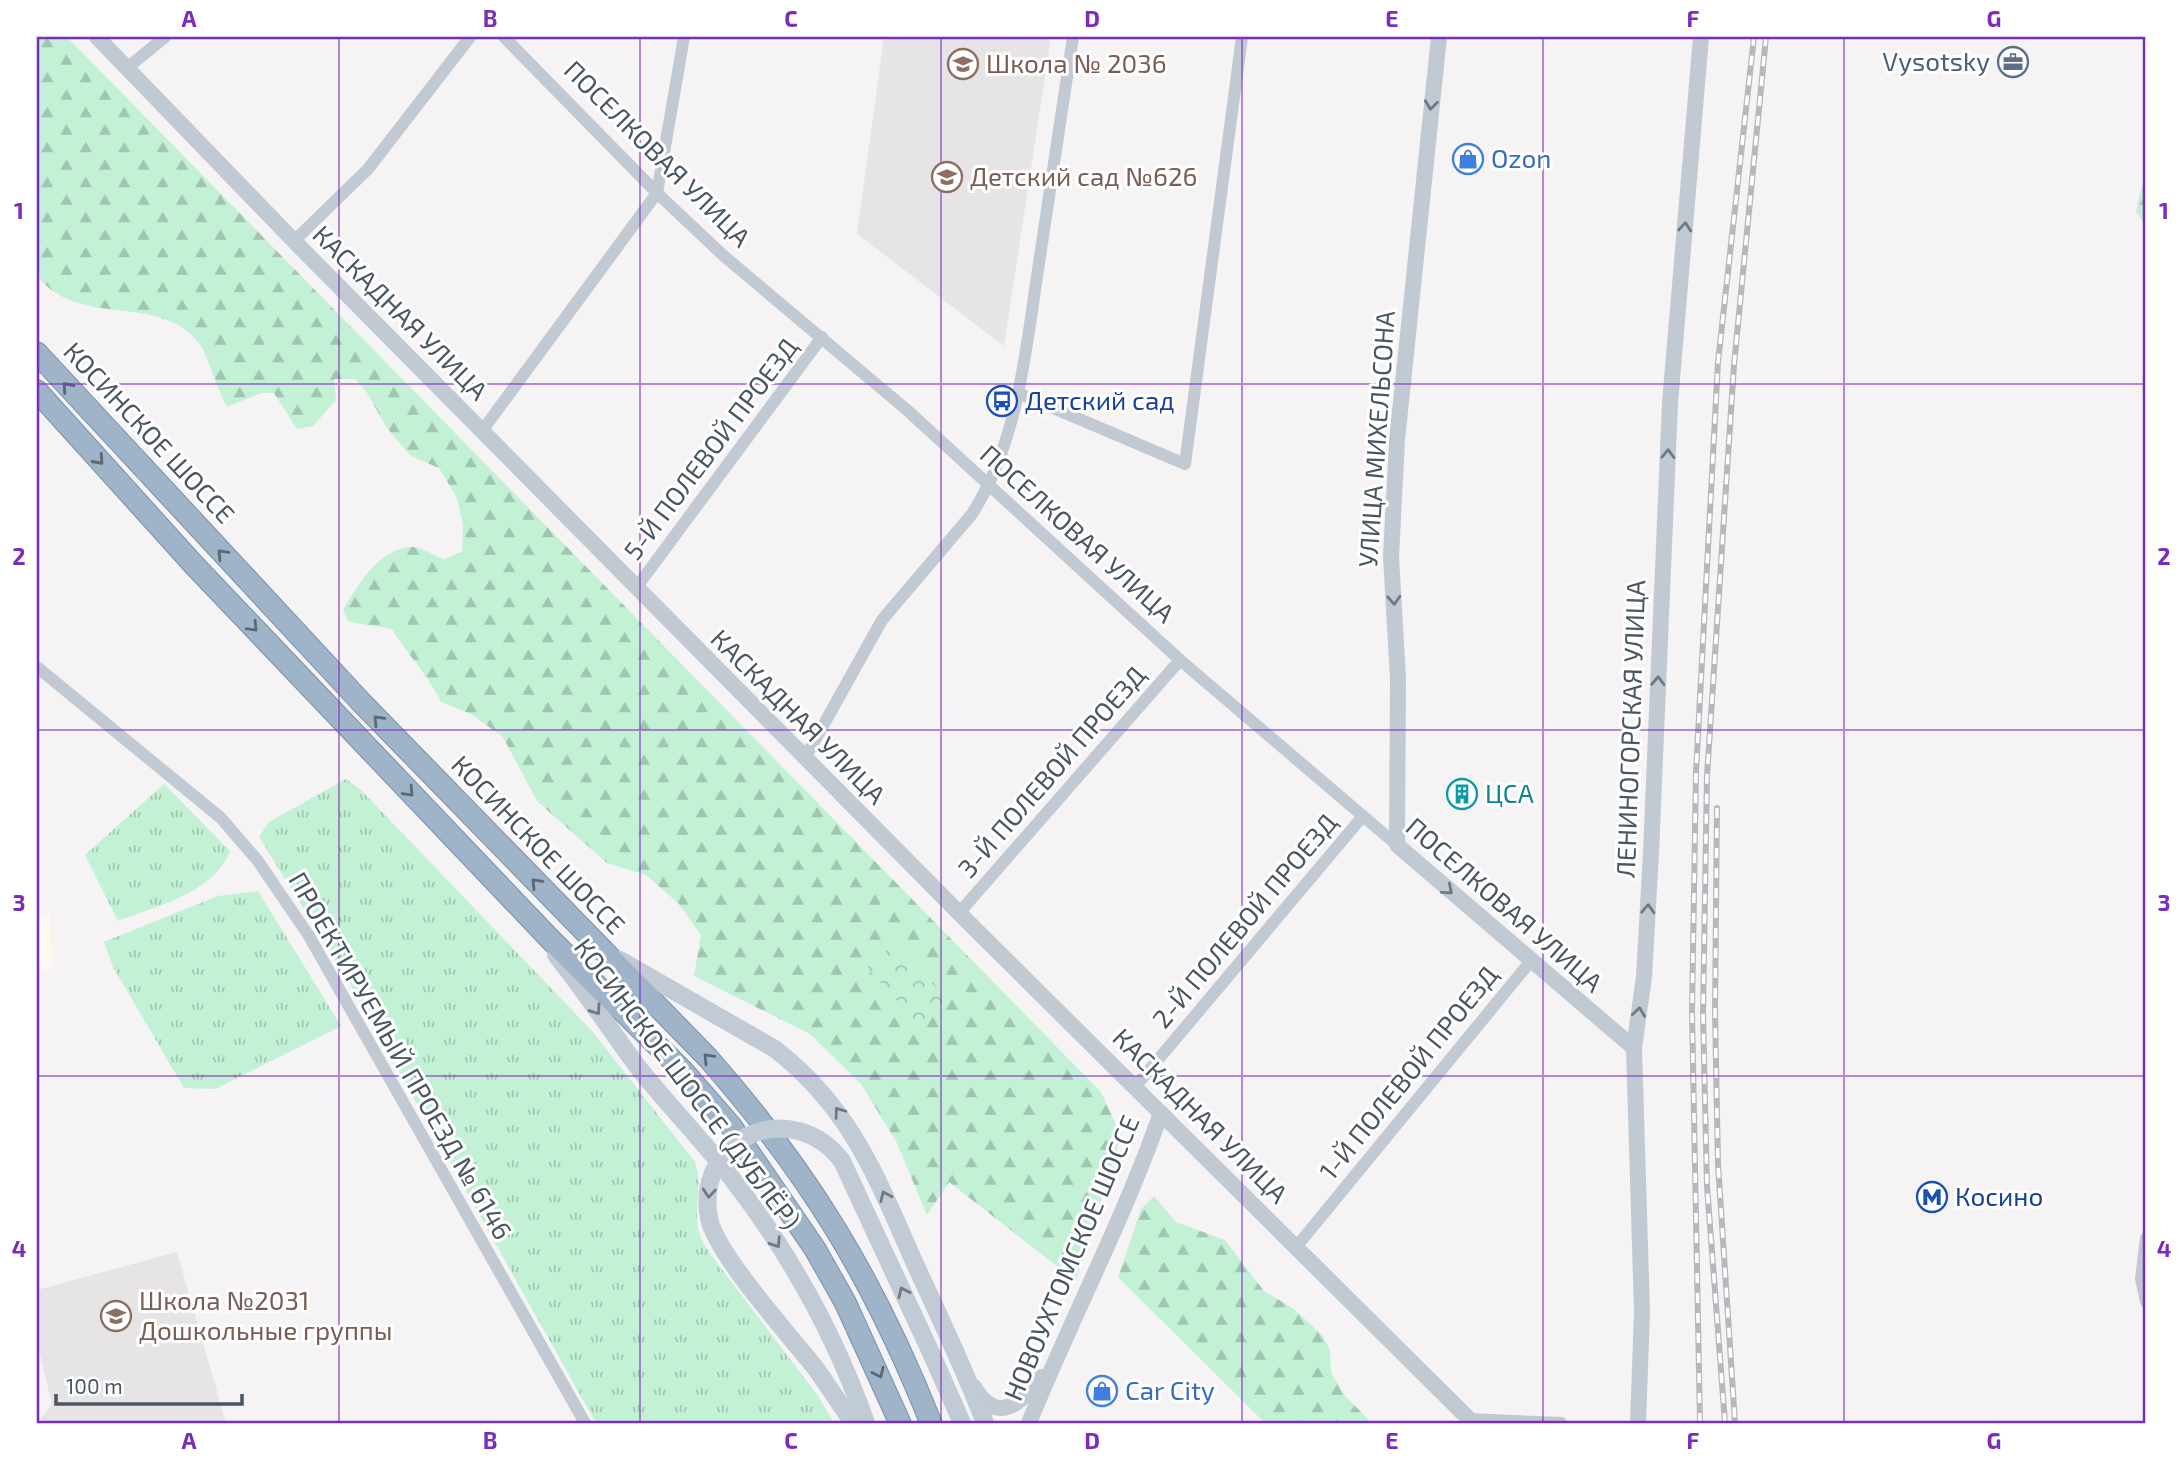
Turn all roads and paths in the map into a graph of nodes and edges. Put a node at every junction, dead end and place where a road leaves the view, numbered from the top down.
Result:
1 (97, 37) edge
2 (165, 37) edge
3 (470, 37) edge
4 (504, 37) edge
5 (684, 37) edge
6 (1073, 37) edge
7 (1242, 37) edge
8 (1439, 37) edge
9 (1701, 37) edge
10 (127, 68) junction
11 (657, 192) junction
12 (295, 242) junction
13 (822, 337) junction
14 (37, 353) edge
15 (37, 391) edge
16 (1018, 393) junction
17 (482, 430) junction
18 (987, 485) junction
19 (636, 588) junction
20 (1180, 660) junction
21 (37, 667) edge
22 (805, 758) junction
23 (1363, 816) junction
24 (1397, 845) junction
25 (510, 898) junction
26 (959, 913) junction
27 (583, 933) junction
28 (1530, 962) junction
29 (1634, 1048) junction
30 (1135, 1087) junction
31 (1161, 1113) junction
32 (2146, 1238) edge
33 (1297, 1246) junction
34 (2144, 1283) edge
35 (2146, 1302) edge
36 (1051, 1367) junction
37 (964, 1370) junction
38 (1471, 1421) edge
39 (585, 1423) edge
40 (853, 1423) edge
41 (866, 1423) edge
42 (900, 1423) edge
43 (931, 1423) edge
44 (962, 1423) edge
45 (985, 1423) edge
46 (1029, 1423) edge
47 (1561, 1423) edge
48 (1638, 1423) edge

1 - 10 street, КАСКАДНАЯ УЛИЦА
2 - 10 street
3 - 12 street
4 - 11 street, ПОСЕЛКОВАЯ УЛИЦА
5 - 11 street
6 - 16 street
7 - 16 street
8 -> 24 street, УЛИЦА МИХЕЛЬСОНА
29 -> 9 street, ЛЕНИНОГОРСКАЯ УЛИЦА
10 - 12 street, КАСКАДНАЯ УЛИЦА
11 - 13 street, ПОСЕЛКОВАЯ УЛИЦА
11 - 17 street
12 - 17 street, КАСКАДНАЯ УЛИЦА
13 - 18 street, ПОСЕЛКОВАЯ УЛИЦА
13 - 19 street, 5-Й ПОЛЕВОЙ ПРОЕЗД
27 -> 14 highway, КОСИНСКОЕ ШОССЕ
15 -> 25 highway, КОСИНСКОЕ ШОССЕ
16 - 18 street
17 - 19 street, КАСКАДНАЯ УЛИЦА
18 - 20 street, ПОСЕЛКОВАЯ УЛИЦА
18 - 22 street
19 - 22 street, КАСКАДНАЯ УЛИЦА
20 - 23 street, ПОСЕЛКОВАЯ УЛИЦА
20 - 26 street, 3-Й ПОЛЕВОЙ ПРОЕЗД
21 - 39 street, ПРОЕКТИРУЕМЫЙ ПРОЕЗД № 6146
22 - 26 street, КАСКАДНАЯ УЛИЦА
23 - 24 street, ПОСЕЛКОВАЯ УЛИЦА
23 - 30 street, 2-Й ПОЛЕВОЙ ПРОЕЗД
24 -> 28 street, ПОСЕЛКОВАЯ УЛИЦА
25 -> 41 main road, КОСИНСКОЕ ШОССЕ (ДУБЛЁР)
25 -> 42 highway, КОСИНСКОЕ ШОССЕ
26 - 30 street, КАСКАДНАЯ УЛИЦА
37 -> 27 main road, КОСИНСКОЕ ШОССЕ (ДУБЛЁР)
43 -> 27 highway, КОСИНСКОЕ ШОССЕ
28 - 29 street, ПОСЕЛКОВАЯ УЛИЦА
28 - 33 street, 1-Й ПОЛЕВОЙ ПРОЕЗД
29 - 48 street, ЛЕНИНОГОРСКАЯ УЛИЦА
30 - 31 street, КАСКАДНАЯ УЛИЦА
31 - 33 street, КАСКАДНАЯ УЛИЦА
31 - 36 street, НОВОУХТОМСКОЕ ШОССЕ
32 - 34 street
33 - 38 street, КАСКАДНАЯ УЛИЦА
34 - 35 street
36 - 37 street
36 - 46 street, НОВОУХТОМСКОЕ ШОССЕ
37 - 45 main road, КОСИНСКОЕ ШОССЕ (ДУБЛЁР)
38 - 47 street
44 -> 40 main road, bridge

